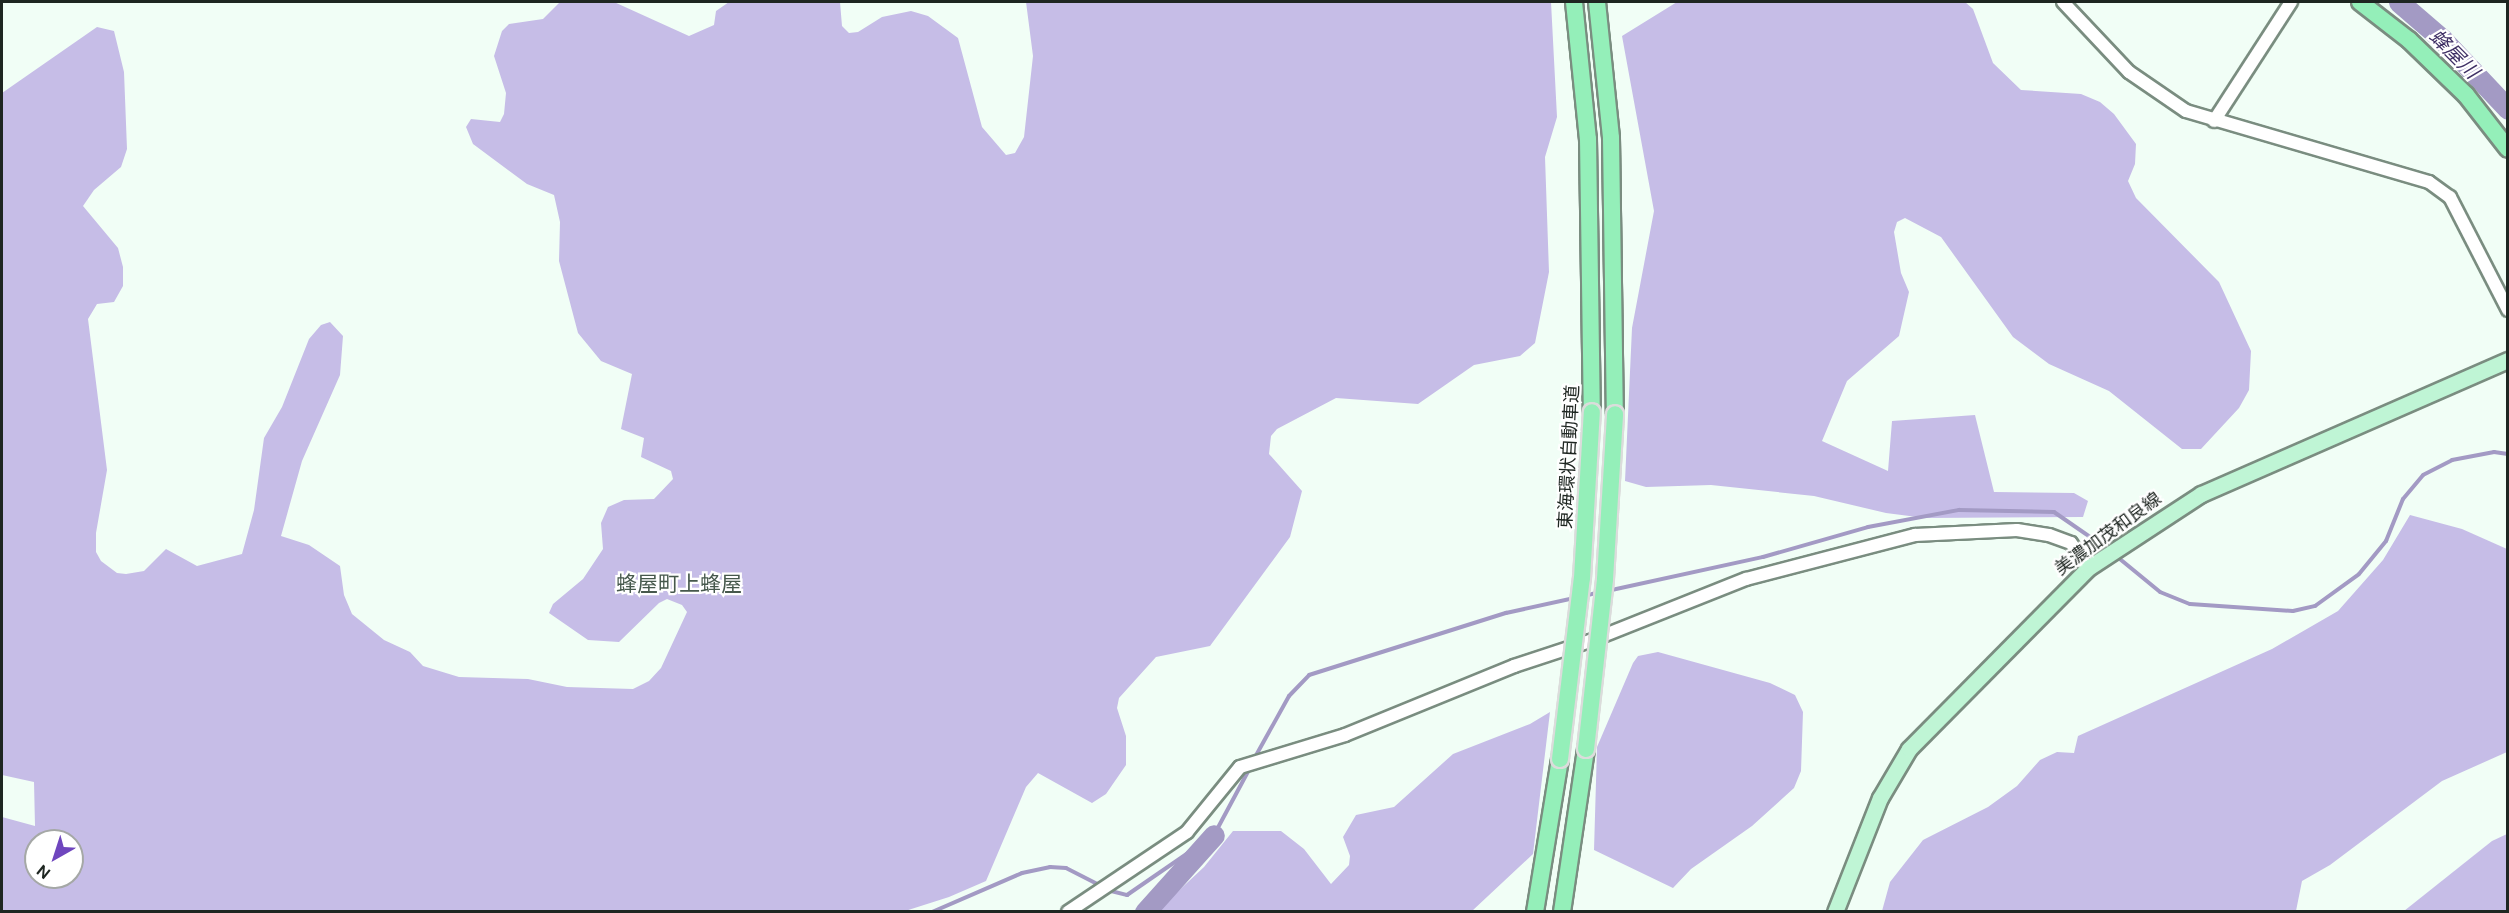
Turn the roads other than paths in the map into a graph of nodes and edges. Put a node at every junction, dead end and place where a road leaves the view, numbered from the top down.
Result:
1 (1574, 2) edge
2 (1597, 2) edge
3 (2063, 2) edge
4 (2291, 2) edge
5 (2360, 2) edge
6 (2214, 121) junction
7 (2508, 149) edge
8 (2508, 310) edge
9 (2508, 360) edge
10 (2093, 564) junction
11 (1068, 912) edge
12 (1535, 912) edge
13 (1562, 912) edge
14 (1835, 912) edge

1 - 12 highway, 東海環状自動車道, bridge
2 - 13 highway, bridge
3 - 6 street
4 - 6 street
5 - 7 highway
6 - 8 street
9 - 10 main road, 美濃加茂和良線
10 - 11 street
10 - 14 main road, 美濃加茂和良線

